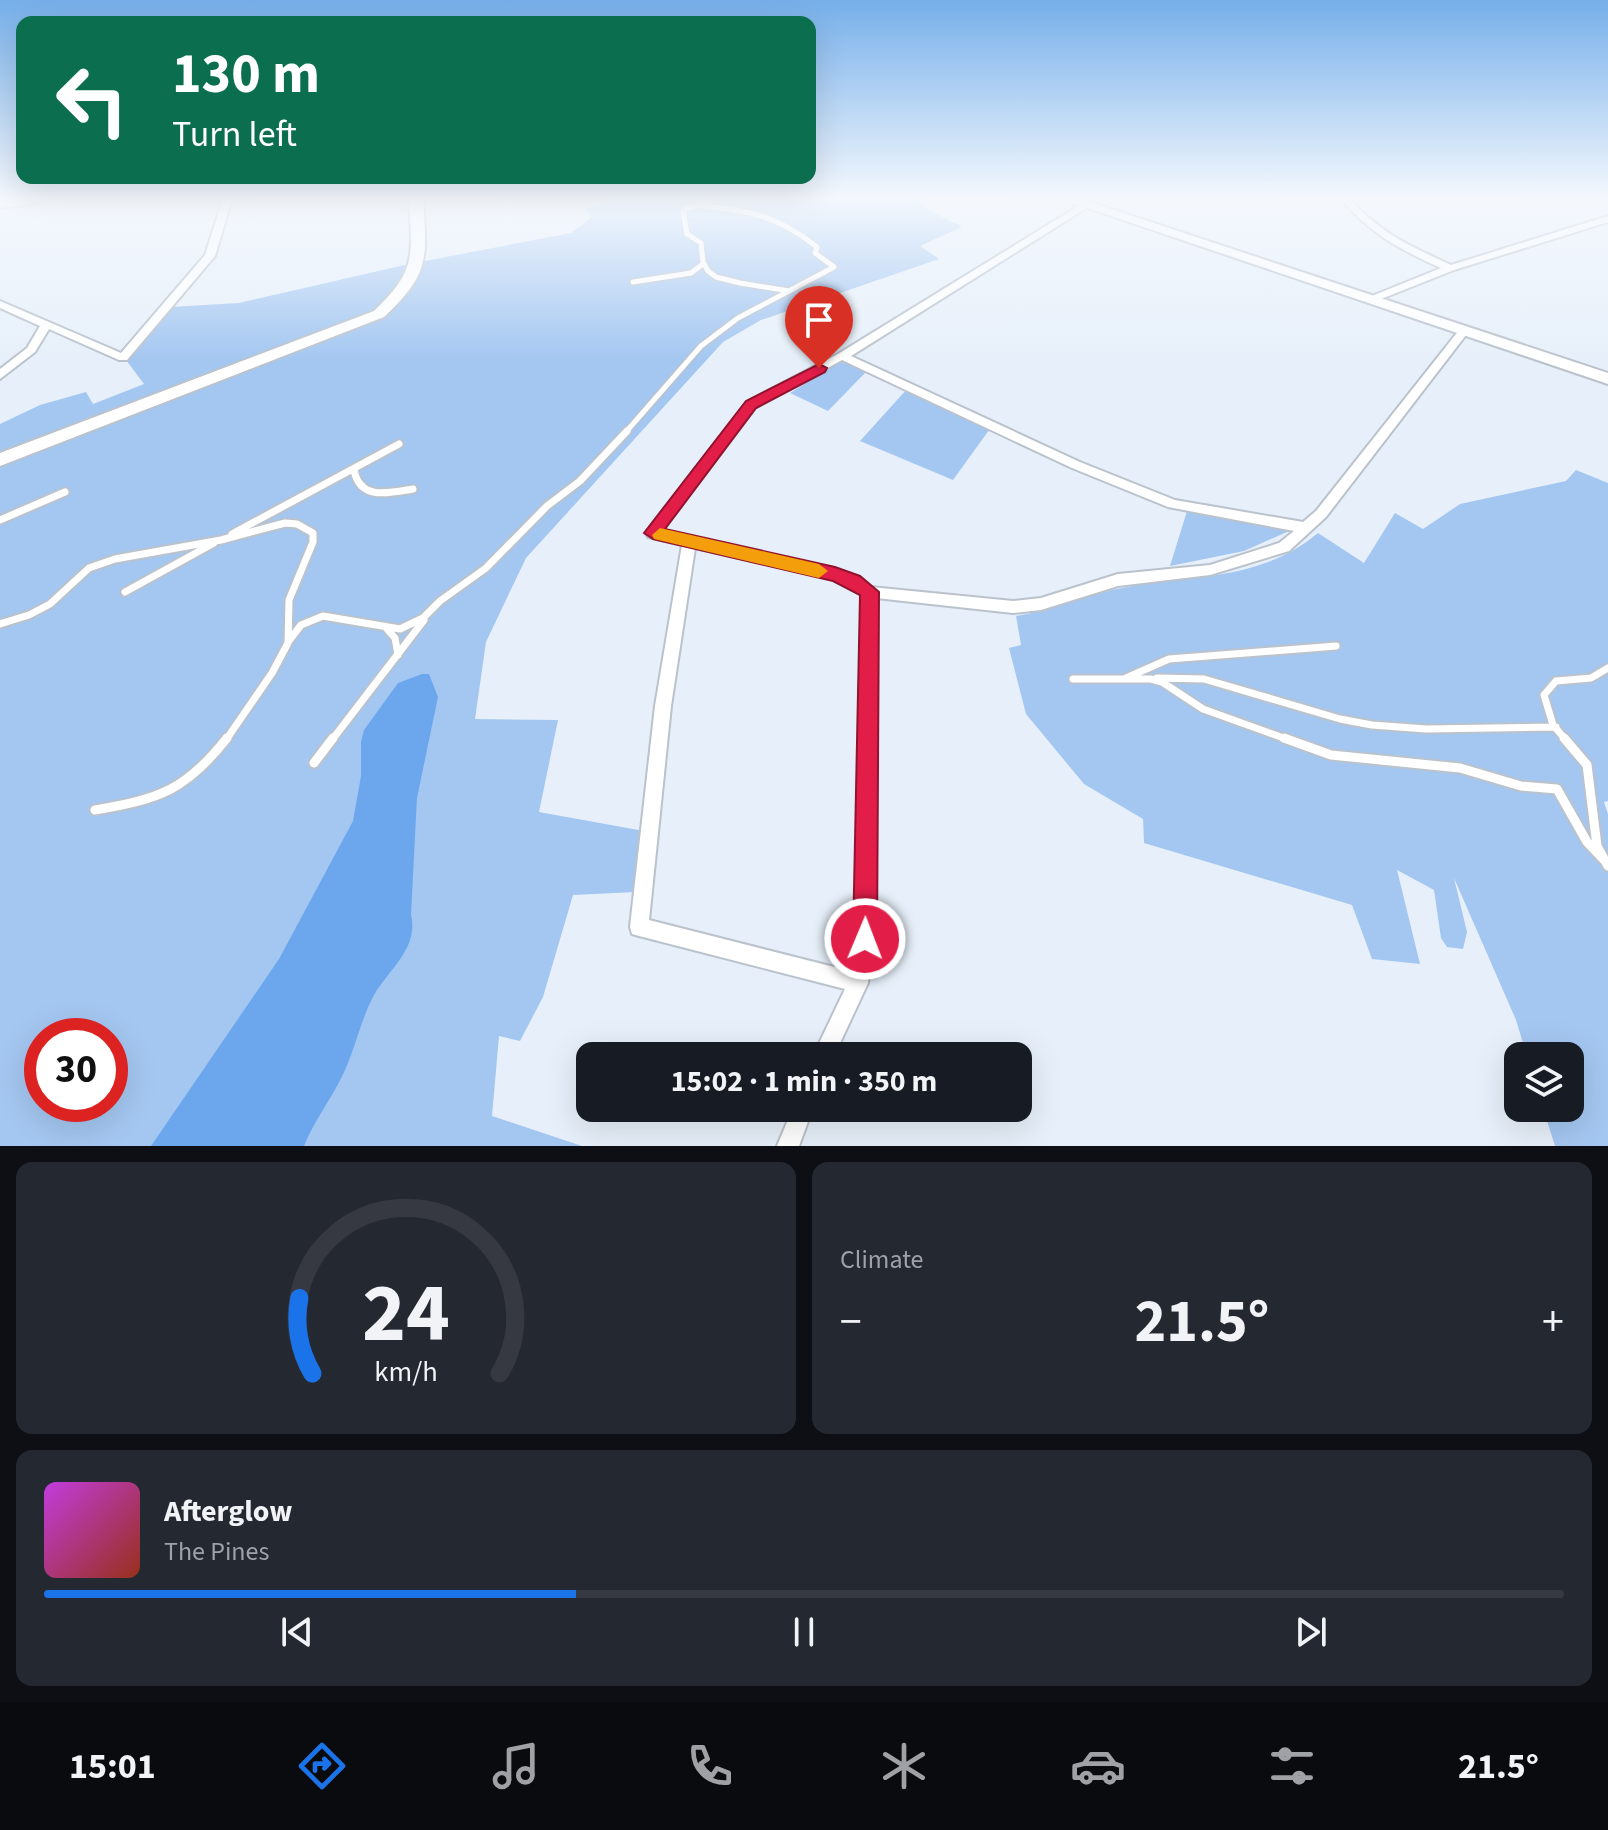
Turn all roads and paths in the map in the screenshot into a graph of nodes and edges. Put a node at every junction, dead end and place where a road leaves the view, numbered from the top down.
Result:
1 (211, 252) edge
2 (418, 252) edge
3 (702, 252) edge
4 (815, 252) edge
5 (1009, 252) edge
6 (1228, 252) edge
7 (1416, 252) edge
8 (1500, 252) edge
9 (703, 264) junction
10 (1450, 268) junction
11 (633, 282) dead end
12 (790, 291) junction
13 (1371, 300) junction
14 (0, 304) edge
15 (46, 325) junction
16 (1464, 331) junction
17 (842, 356) junction
18 (0, 375) edge
19 (1608, 379) edge
20 (399, 444) dead end
21 (0, 460) edge
22 (354, 470) junction
23 (413, 489) dead end
24 (65, 492) dead end
25 (0, 520) edge
26 (1307, 528) junction
27 (221, 540) junction
28 (689, 542) junction
29 (125, 592) dead end
30 (869, 592) junction
31 (430, 611) junction
32 (0, 624) edge
33 (387, 629) junction
34 (288, 642) junction
35 (1336, 646) dead end
36 (397, 657) junction
37 (1608, 668) edge
38 (1073, 679) dead end
39 (1124, 679) junction
40 (1151, 679) junction
41 (1556, 727) junction
42 (314, 763) dead end
43 (95, 810) dead end
44 (1606, 864) edge
45 (858, 983) junction
46 (830, 1042) edge
47 (797, 1122) edge
48 (788, 1146) edge

1 - 15 street
2 - 21 street
3 - 9 lane
4 - 12 lane
5 - 17 street
6 - 13 street
7 - 10 street
8 - 10 street
9 - 11 lane
9 - 12 lane
10 - 13 street
12 - 31 lane
13 - 16 street
14 - 15 street
15 - 18 street
16 - 19 street
16 - 26 street
17 - 26 street
17 - 28 street
20 - 22 lane
22 - 23 lane
22 - 27 lane
24 - 25 lane
26 - 30 street
27 - 29 lane
27 - 32 lane
27 - 34 lane
28 - 30 street
28 - 45 street
30 - 45 street
31 - 33 lane
31 - 36 lane
33 - 34 lane
33 - 36 lane
34 - 43 lane
35 - 39 lane
36 - 42 lane
37 - 41 lane
38 - 39 lane
39 - 40 lane
40 - 41 lane
40 - 44 lane
41 - 44 lane
45 - 46 street
47 - 48 street

